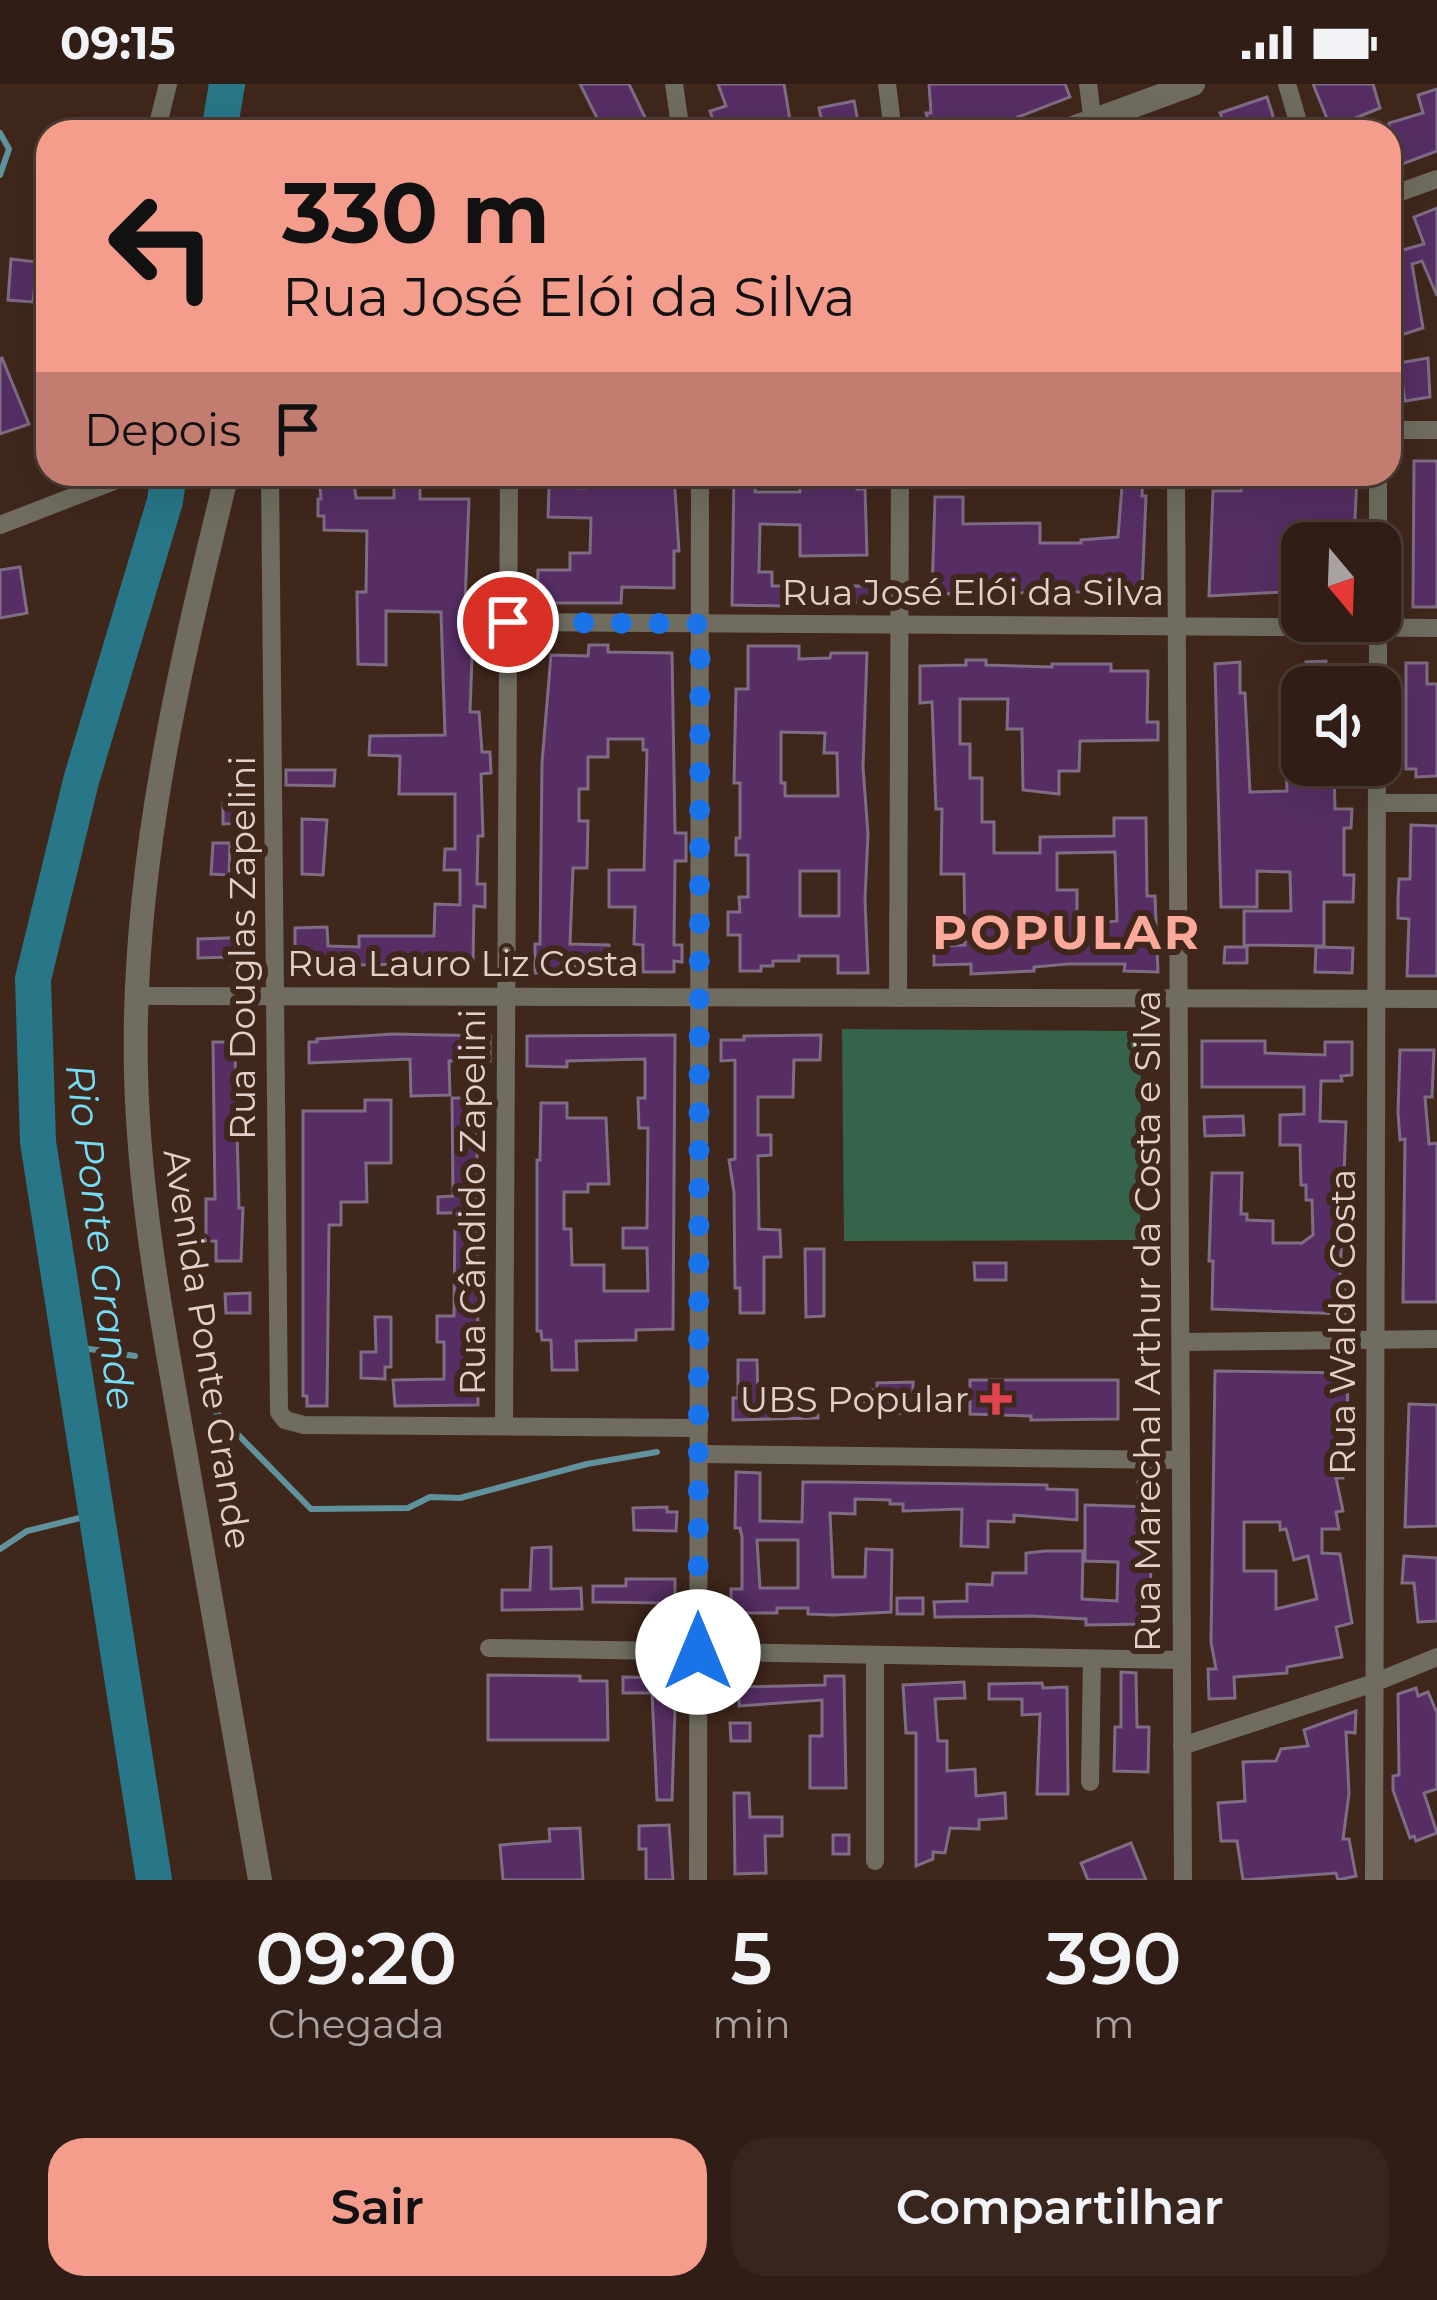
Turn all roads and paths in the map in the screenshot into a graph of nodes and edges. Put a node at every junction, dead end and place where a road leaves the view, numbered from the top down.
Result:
1 (168, 84) edge
2 (674, 84) edge
3 (887, 84) edge
4 (1088, 84) edge
5 (1193, 84) edge
6 (1287, 84) edge
7 (159, 120) edge
8 (679, 120) edge
9 (892, 120) edge
10 (1091, 120) edge
11 (1108, 120) edge
12 (1298, 120) edge
13 (1437, 178) edge
14 (1401, 192) edge
15 (1401, 430) edge
16 (1437, 430) edge
17 (90, 486) edge
18 (224, 486) edge
19 (270, 486) edge
20 (509, 486) edge
21 (700, 486) edge
22 (900, 486) edge
23 (1176, 486) edge
24 (1378, 486) edge
25 (1378, 522) edge
26 (0, 525) edge
27 (508, 622) junction
28 (700, 624) junction
29 (899, 625) junction
30 (1281, 625) edge
31 (1176, 626) junction
32 (1401, 626) edge
33 (1437, 628) edge
34 (1377, 786) edge
35 (1377, 803) junction
36 (1437, 803) edge
37 (136, 995) junction
38 (274, 996) junction
39 (506, 997) junction
40 (699, 997) junction
41 (898, 998) junction
42 (1178, 999) junction
43 (1376, 999) junction
44 (1437, 999) edge
45 (1437, 1339) edge
46 (1375, 1340) junction
47 (1181, 1342) junction
48 (504, 1426) junction
49 (699, 1428) junction
50 (699, 1454) junction
51 (1181, 1460) junction
52 (489, 1648) dead end
53 (698, 1652) junction
54 (875, 1655) junction
55 (1437, 1657) edge
56 (1091, 1659) junction
57 (1182, 1660) junction
58 (1374, 1683) junction
59 (1182, 1746) junction
60 (1090, 1782) dead end
61 (875, 1862) dead end
62 (260, 1880) edge
63 (698, 1880) edge
64 (1183, 1880) edge
65 (1374, 1880) edge

1 - 7 street
2 - 8 street
3 - 9 street
4 - 10 street
5 - 11 street
6 - 12 street
13 - 14 street
15 - 16 street
17 - 26 street
18 - 37 street, Avenida Ponte Grande
19 - 38 street, Rua Douglas Zapelini
20 - 27 street, Rua Cândido Zapelini
21 - 28 street
22 - 29 street
23 - 31 street, Rua Marechal Arthur da Costa e Silva
24 - 25 street
27 - 28 street, Rua José Elói da Silva
27 - 39 street, Rua Cândido Zapelini
28 - 29 street, Rua José Elói da Silva
28 - 40 street
29 - 31 street, Rua José Elói da Silva
29 - 41 street
30 - 31 street, Rua José Elói da Silva
31 - 42 street, Rua Marechal Arthur da Costa e Silva
32 - 33 street, Rua José Elói da Silva
34 - 35 street, Rua Waldo Costa
35 - 36 street
35 - 43 street, Rua Waldo Costa
37 - 38 street, Rua Lauro Liz Costa
37 - 62 street, Avenida Ponte Grande
38 - 39 street, Rua Lauro Liz Costa
38 - 48 street, Rua Douglas Zapelini
39 - 40 street, Rua Lauro Liz Costa
39 - 48 street, Rua Cândido Zapelini
40 - 41 street, Rua Lauro Liz Costa
40 - 49 street
41 - 42 street, Rua Lauro Liz Costa
42 - 43 street, Rua Lauro Liz Costa
42 - 47 street, Rua Marechal Arthur da Costa e Silva
43 - 44 street, Rua Lauro Liz Costa
43 - 46 street, Rua Waldo Costa
45 - 46 street
46 - 47 street
46 - 58 street, Rua Waldo Costa
47 - 51 street, Rua Marechal Arthur da Costa e Silva
48 - 49 street
49 - 50 street
50 - 51 street
50 - 53 street
51 - 57 street, Rua Marechal Arthur da Costa e Silva
52 - 53 street
53 - 54 street
53 - 63 street
54 - 56 street
54 - 61 street
55 - 58 street
56 - 57 street
56 - 60 street
57 - 59 street, Rua Marechal Arthur da Costa e Silva
58 - 59 street
58 - 65 street, Rua Waldo Costa
59 - 64 street, Rua Marechal Arthur da Costa e Silva

